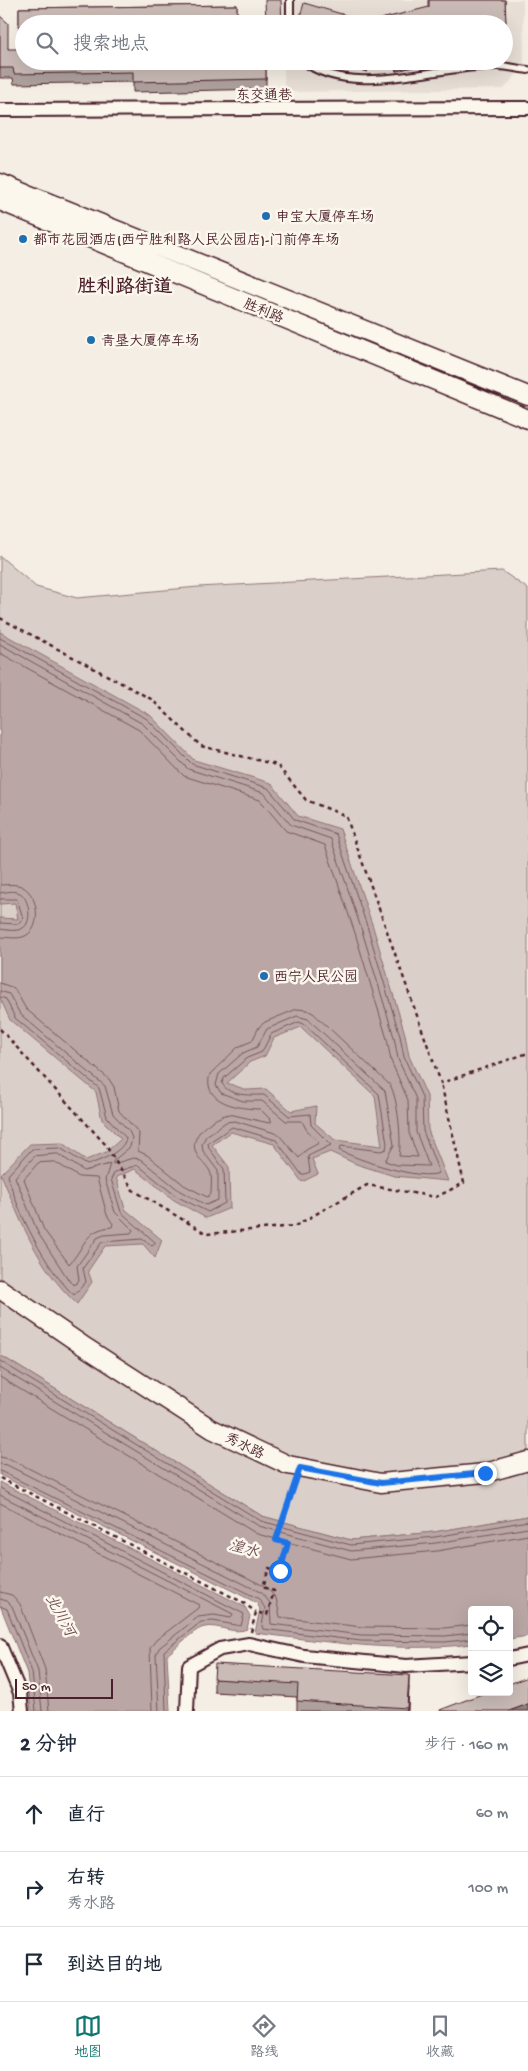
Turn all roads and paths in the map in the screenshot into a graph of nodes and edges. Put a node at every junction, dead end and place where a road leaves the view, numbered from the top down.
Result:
1 (290, 0) edge
2 (290, 15) edge
3 (513, 68) edge
4 (314, 70) edge
5 (453, 70) edge
6 (528, 70) edge
7 (528, 108) edge
8 (0, 110) edge
9 (0, 183) edge
10 (0, 201) edge
11 (528, 396) edge
12 (528, 419) edge
13 (0, 618) edge
14 (0, 1029) edge
15 (528, 1053) edge
16 (441, 1083) junction
17 (0, 1289) edge
18 (528, 1461) edge
19 (300, 1468) junction
20 (0, 1478) edge
21 (256, 1612) junction
22 (251, 1634) dead end
23 (0, 1645) edge
24 (528, 1655) edge
25 (513, 1658) edge
26 (468, 1662) edge
27 (22, 1711) edge
28 (187, 1711) edge

1 - 2 lane
3 - 6 lane
4 - 5 lane
7 - 8 street, 东交通巷
9 - 11 main road, 胜利路
10 - 12 main road, 胜利路
13 - 16 path
14 - 16 path
15 - 16 path
17 - 19 main road, 秀水路
18 - 19 main road, 秀水路
19 - 21 path
20 - 21 path
21 - 22 path
23 - 27 street
24 - 25 street
26 - 28 street

